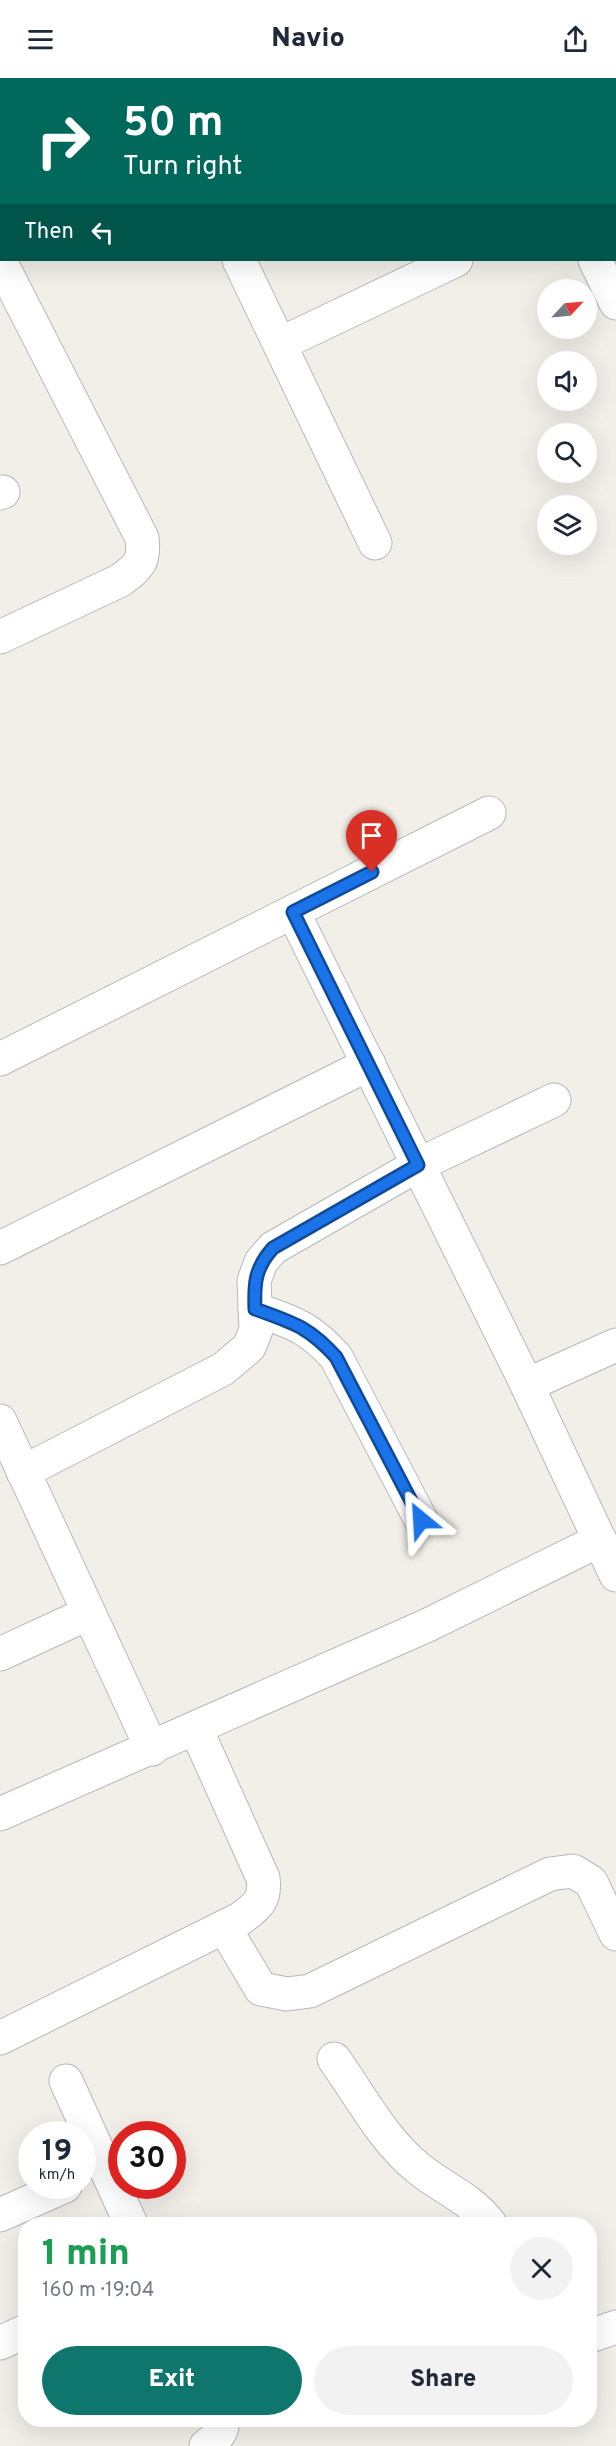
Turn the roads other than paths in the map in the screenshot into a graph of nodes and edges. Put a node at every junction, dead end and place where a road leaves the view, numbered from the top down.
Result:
1 (0, 261) edge
2 (239, 261) edge
3 (595, 261) edge
4 (439, 263) edge
5 (616, 303) edge
6 (280, 344) junction
7 (375, 543) dead end
8 (0, 637) edge
9 (489, 813) dead end
10 (293, 912) junction
11 (0, 1059) edge
12 (369, 1064) junction
13 (554, 1100) dead end
14 (418, 1165) junction
15 (0, 1248) edge
16 (255, 1309) junction
17 (616, 1345) edge
18 (527, 1385) junction
19 (0, 1421) edge
20 (13, 1464) edge
21 (421, 1520) dead end
22 (600, 1540) junction
23 (616, 1575) edge
24 (89, 1613) junction
25 (0, 1654) edge
26 (196, 1729) junction
27 (152, 1749) junction
28 (0, 1814) edge
29 (224, 1927) junction
30 (616, 1934) edge
31 (0, 2038) edge
32 (334, 2059) dead end
33 (66, 2081) dead end
34 (78, 2121) edge
35 (96, 2176) edge
36 (36, 2199) edge
37 (0, 2215) edge
38 (126, 2217) edge
39 (483, 2217) edge
40 (616, 2327) edge
41 (597, 2334) edge
42 (18, 2335) edge
43 (0, 2343) edge
44 (222, 2427) edge
45 (206, 2446) edge

1 - 8 street
2 - 6 street
3 - 5 street
4 - 6 street
6 - 7 street
9 - 10 street
10 - 11 street
10 - 12 street
12 - 14 street
12 - 15 street
13 - 14 street
14 - 16 street
14 - 18 street
16 - 20 street
16 - 21 street
17 - 18 street
18 - 22 street
19 - 20 street
20 - 24 street
22 - 23 street
22 - 26 street
24 - 25 street
24 - 27 street
26 - 27 street
26 - 29 street
27 - 28 street
29 - 30 street
29 - 31 street
32 - 39 street
33 - 34 street
35 - 38 street
36 - 37 street
40 - 41 street
42 - 43 street
44 - 45 street

